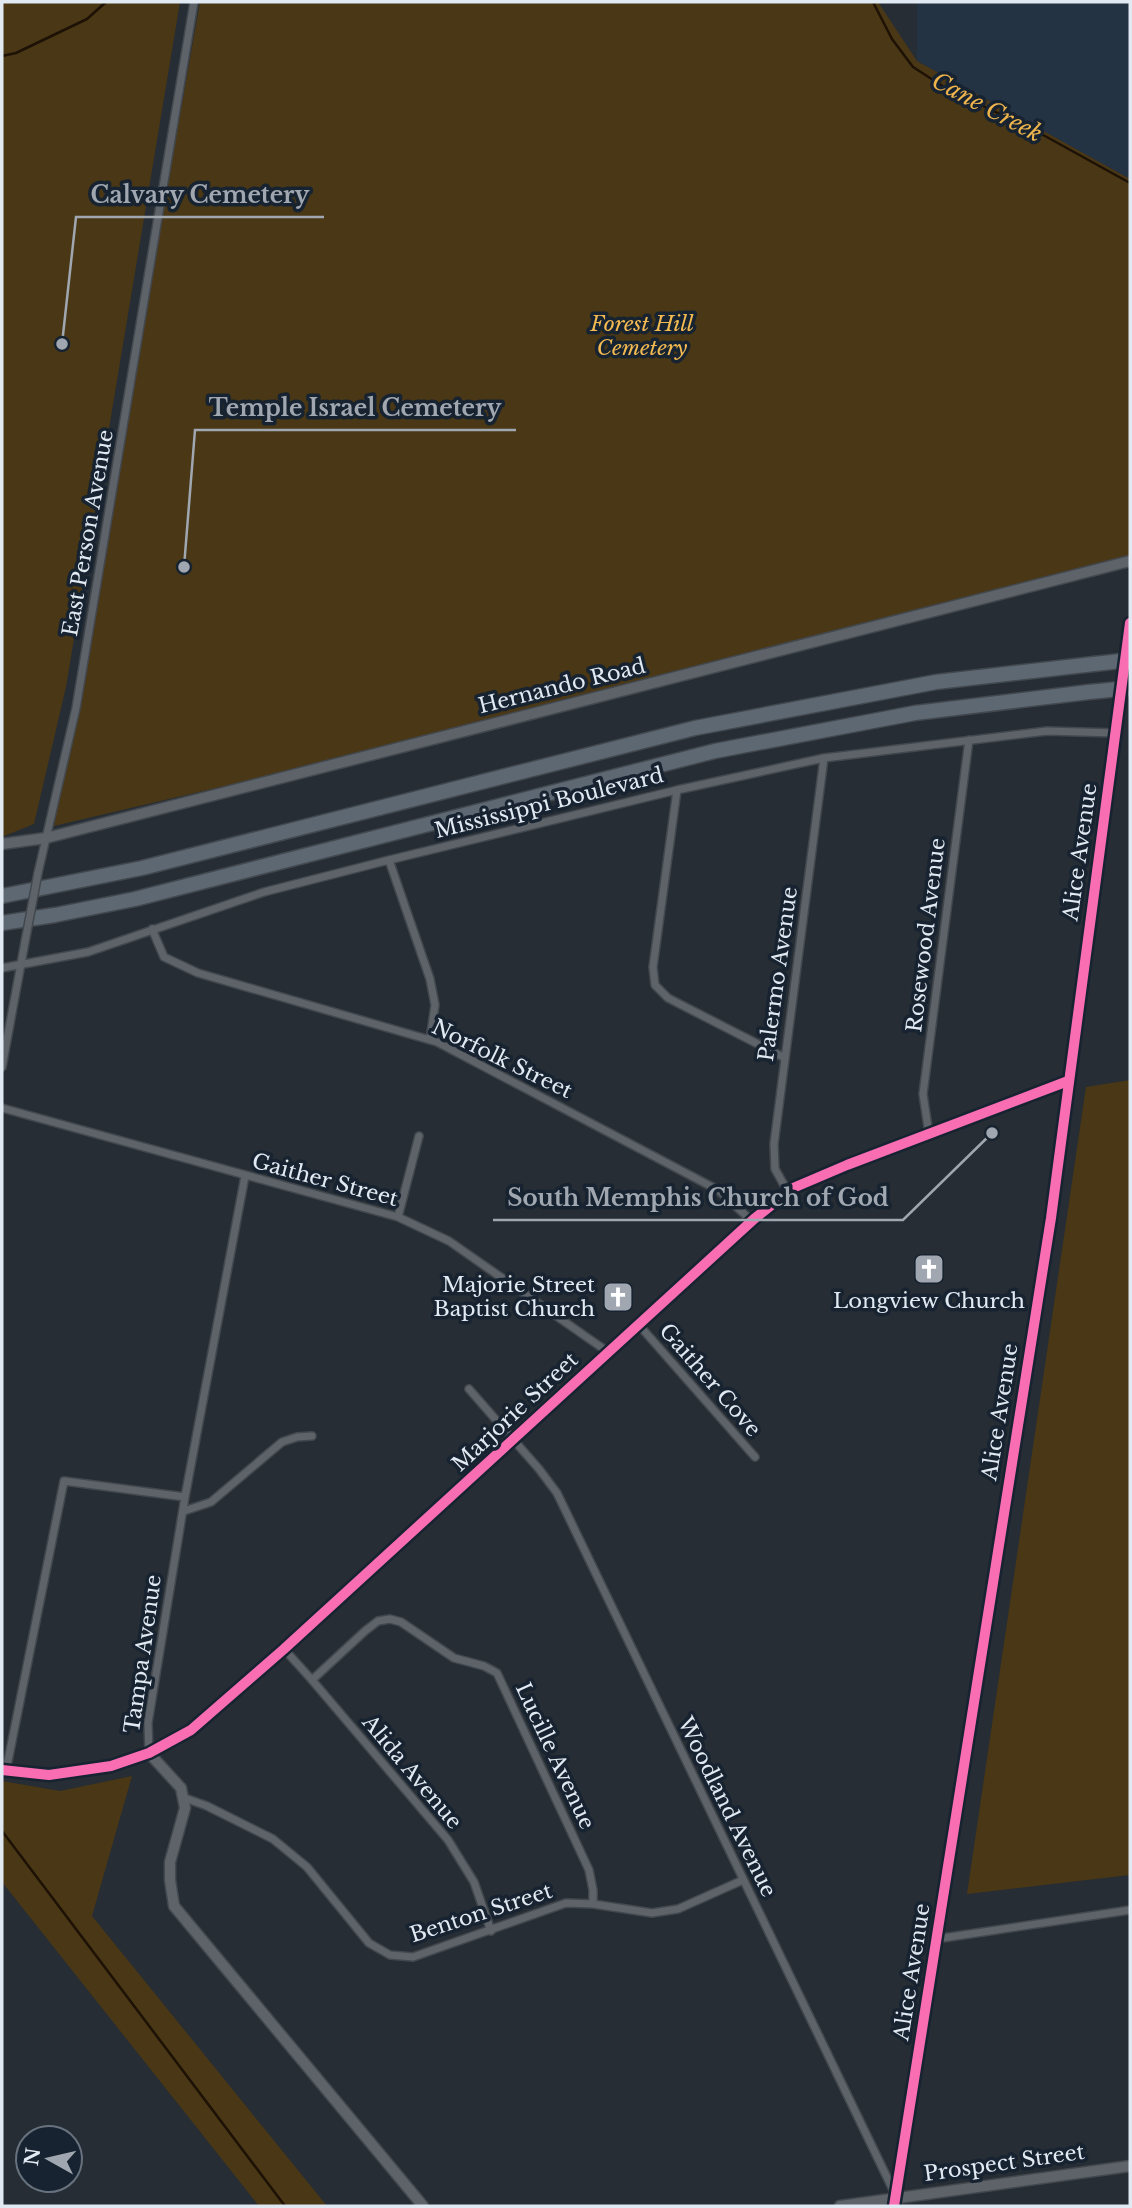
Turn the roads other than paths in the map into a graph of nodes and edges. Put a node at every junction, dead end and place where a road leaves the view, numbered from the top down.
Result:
1 (194, 2) edge
2 (1130, 561) edge
3 (1130, 622) edge
4 (1130, 660) edge
5 (1130, 688) edge
6 (1116, 733) junction
7 (969, 740) junction
8 (824, 758) junction
9 (677, 790) junction
10 (46, 838) junction
11 (2, 844) edge
12 (389, 860) junction
13 (2, 896) edge
14 (2, 923) edge
15 (152, 929) junction
16 (20, 966) junction
17 (2, 968) edge
18 (430, 1040) junction
19 (785, 1058) junction
20 (2, 1067) edge
21 (1068, 1081) junction
22 (2, 1108) edge
23 (929, 1134) junction
24 (419, 1136) dead end
25 (244, 1176) junction
26 (789, 1192) junction
27 (398, 1217) junction
28 (752, 1221) junction
29 (639, 1325) junction
30 (608, 1352) junction
31 (469, 1389) dead end
32 (312, 1436) dead end
33 (513, 1441) junction
34 (755, 1457) dead end
35 (185, 1497) junction
36 (184, 1511) junction
37 (284, 1649) junction
38 (312, 1680) junction
39 (149, 1753) junction
40 (4, 1770) edge
41 (183, 1797) junction
42 (743, 1880) junction
43 (593, 1904) junction
44 (1130, 1910) edge
45 (491, 1931) junction
46 (936, 1939) junction
47 (1130, 2166) edge
48 (895, 2202) edge
49 (423, 2206) edge
50 (841, 2206) edge

1 - 10 street, East Person Avenue
2 - 10 street, Hernando Road
3 - 6 street, Alice Avenue
4 - 13 highway, bridge
5 - 14 highway, bridge
6 - 7 street, Mississippi Boulevard
6 - 21 street, Alice Avenue
7 - 8 street, Mississippi Boulevard
7 - 23 street, Rosewood Avenue
8 - 9 street, Mississippi Boulevard
8 - 19 street, Palermo Avenue
9 - 12 street, Mississippi Boulevard
9 - 19 street
10 - 11 street, Hernando Road
10 - 16 street, East Person Avenue, bridge
12 - 15 street, Mississippi Boulevard
12 - 18 street
15 - 16 street, Mississippi Boulevard
15 - 18 street, Norfolk Street
16 - 17 street, Mississippi Boulevard
16 - 20 street, East Person Avenue
18 - 28 street, Norfolk Street
19 - 26 street, Palermo Avenue
21 - 23 street, Marjorie Street
21 - 46 street, Alice Avenue
22 - 25 street, Gaither Street
23 - 26 street, Marjorie Street
24 - 27 street
25 - 27 street, Gaither Street
25 - 35 street, Tampa Avenue
26 - 28 street, Marjorie Street
27 - 30 street, Gaither Street
28 - 29 street, Marjorie Street
29 - 30 street, Marjorie Street
29 - 34 street, Gaither Cove
30 - 33 street, Marjorie Street
31 - 33 street, Woodland Avenue
32 - 36 street
33 - 37 street, Marjorie Street
33 - 42 street, Woodland Avenue
35 - 36 street, Tampa Avenue
35 - 40 street
36 - 39 street, Tampa Avenue
37 - 38 street, Alida Avenue
37 - 39 street, Marjorie Street
38 - 43 street, Lucille Avenue
38 - 45 street, Alida Avenue
39 - 40 street, Marjorie Street
39 - 41 street, Tampa Avenue
41 - 45 street, Benton Street
41 - 49 street
42 - 43 street, Benton Street
42 - 48 street, Woodland Avenue
43 - 45 street, Benton Street
44 - 46 street
46 - 48 street, Alice Avenue
47 - 48 street, Prospect Street
48 - 50 street, Prospect Street

